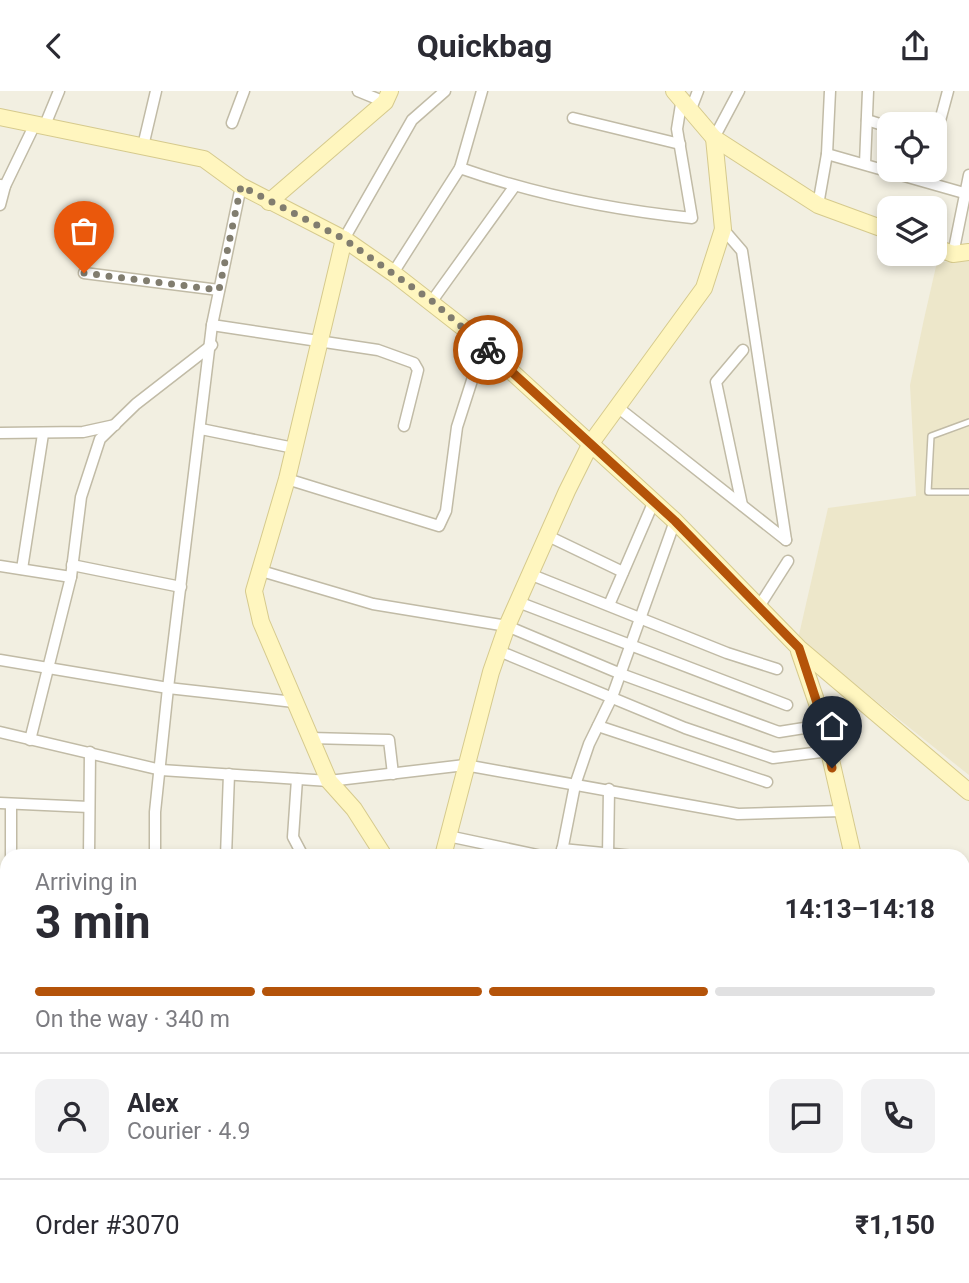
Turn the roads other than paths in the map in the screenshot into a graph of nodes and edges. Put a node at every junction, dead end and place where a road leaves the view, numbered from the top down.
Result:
1 (59, 91) edge
2 (156, 91) edge
3 (244, 91) edge
4 (358, 91) edge
5 (445, 91) edge
6 (482, 91) edge
7 (698, 91) edge
8 (739, 91) edge
9 (830, 91) edge
10 (868, 91) edge
11 (948, 91) edge
12 (387, 96) edge
13 (682, 100) edge
14 (943, 112) edge
15 (0, 117) edge
16 (573, 118) dead end
17 (867, 120) junction
18 (232, 123) dead end
19 (877, 123) edge
20 (40, 124) junction
21 (714, 138) junction
22 (680, 143) junction
23 (143, 146) junction
24 (827, 153) junction
25 (865, 164) junction
26 (877, 166) edge
27 (460, 168) junction
28 (969, 175) edge
29 (939, 182) edge
30 (2, 185) edge
31 (241, 186) junction
32 (514, 187) junction
33 (964, 193) junction
34 (268, 202) junction
35 (0, 205) edge
36 (818, 205) junction
37 (877, 227) edge
38 (723, 229) junction
39 (344, 239) junction
40 (961, 253) edge
41 (84, 273) dead end
42 (393, 273) junction
43 (219, 290) junction
44 (432, 301) junction
45 (212, 325) junction
46 (318, 341) junction
47 (212, 345) junction
48 (483, 346) junction
49 (743, 350) dead end
50 (617, 406) junction
51 (969, 422) edge
52 (115, 425) junction
53 (404, 426) dead end
54 (201, 429) junction
55 (0, 433) edge
56 (43, 434) junction
57 (591, 443) junction
58 (294, 448) junction
59 (287, 479) junction
60 (969, 492) edge
61 (654, 501) junction
62 (742, 505) junction
63 (675, 521) junction
64 (548, 535) junction
65 (788, 561) dead end
66 (72, 565) junction
67 (0, 566) edge
68 (22, 569) junction
69 (258, 570) junction
70 (624, 572) junction
71 (532, 575) junction
72 (71, 577) junction
73 (181, 587) junction
74 (518, 603) junction
75 (609, 605) junction
76 (760, 605) junction
77 (642, 618) junction
78 (507, 626) junction
79 (631, 646) junction
80 (799, 648) junction
81 (499, 651) junction
82 (0, 660) edge
83 (48, 667) junction
84 (777, 669) dead end
85 (621, 674) junction
86 (168, 688) junction
87 (612, 697) junction
88 (294, 702) junction
89 (787, 705) dead end
90 (823, 725) junction
91 (598, 726) junction
92 (0, 732) edge
93 (310, 738) junction
94 (30, 740) junction
95 (829, 751) junction
96 (90, 752) junction
97 (465, 765) junction
98 (161, 770) junction
99 (393, 773) junction
100 (229, 774) junction
101 (297, 779) junction
102 (329, 781) junction
103 (767, 782) dead end
104 (575, 785) junction
105 (609, 789) junction
106 (969, 792) edge
107 (6, 803) edge
108 (89, 807) junction
109 (842, 811) junction
110 (448, 836) junction
111 (9, 849) edge
112 (89, 849) edge
113 (155, 849) edge
114 (226, 849) edge
115 (299, 849) edge
116 (380, 849) edge
117 (445, 849) edge
118 (509, 849) edge
119 (562, 849) edge
120 (608, 849) edge
121 (851, 849) edge

1 - 20 street
2 - 23 street
3 - 18 street
4 - 12 street
5 - 39 street
6 - 27 street
7 - 13 street
8 - 21 street
9 - 24 street
10 - 17 street
11 - 14 street
12 - 34 street
13 - 21 street
13 - 22 street
15 - 20 street
16 - 22 street
17 - 19 street
17 - 25 street
20 - 23 street
20 - 30 street
21 - 36 street
21 - 38 street
22 - 32 street
23 - 31 street
24 - 25 street
24 - 36 street
25 - 26 street
27 - 32 street
27 - 42 street
28 - 33 street
29 - 33 street
30 - 35 street
31 - 34 street
31 - 43 street
32 - 44 street
33 - 40 street
34 - 39 street
36 - 37 street
38 - 50 street
38 - 62 street
39 - 42 street
39 - 46 street
41 - 43 street
42 - 44 street
43 - 45 street
44 - 48 street
45 - 46 street
45 - 47 street
46 - 53 street
46 - 58 street
47 - 52 street
47 - 54 street
48 - 57 street
48 - 59 street
49 - 62 street
50 - 57 street
50 - 62 street
51 - 60 lane
52 - 56 street
52 - 66 street
54 - 58 street
54 - 73 street
55 - 56 street
56 - 68 street
57 - 61 street
57 - 64 street
58 - 59 street
59 - 69 street
61 - 63 street
61 - 70 street
63 - 76 street
63 - 77 street
64 - 70 street
64 - 71 street
65 - 76 street
66 - 72 street
66 - 73 street
67 - 68 street
68 - 72 street
69 - 78 street
69 - 88 street
70 - 75 street
71 - 74 street
71 - 75 street
72 - 83 street
73 - 86 street
74 - 78 street
74 - 79 street
75 - 77 street
76 - 80 street
77 - 79 street
77 - 84 street
78 - 81 street
78 - 85 street
79 - 85 street
79 - 89 street
80 - 90 street
80 - 106 street
81 - 87 street
81 - 97 street
82 - 83 street
83 - 86 street
83 - 94 street
85 - 87 street
85 - 90 street
86 - 88 street
86 - 98 street
87 - 91 street
87 - 95 street
88 - 93 street
90 - 95 street
91 - 103 street
91 - 104 street
92 - 94 street
93 - 99 street
93 - 102 street
94 - 96 street
95 - 109 street
96 - 98 street
96 - 108 street
97 - 99 street
97 - 104 street
97 - 110 street
98 - 100 street
98 - 113 street
99 - 102 street
100 - 101 street
100 - 114 street
101 - 102 street
101 - 115 street
102 - 116 street
104 - 105 street
104 - 119 street
105 - 109 street
105 - 120 street
107 - 108 street
107 - 111 street
108 - 112 street
109 - 121 street
110 - 117 street
110 - 118 street

